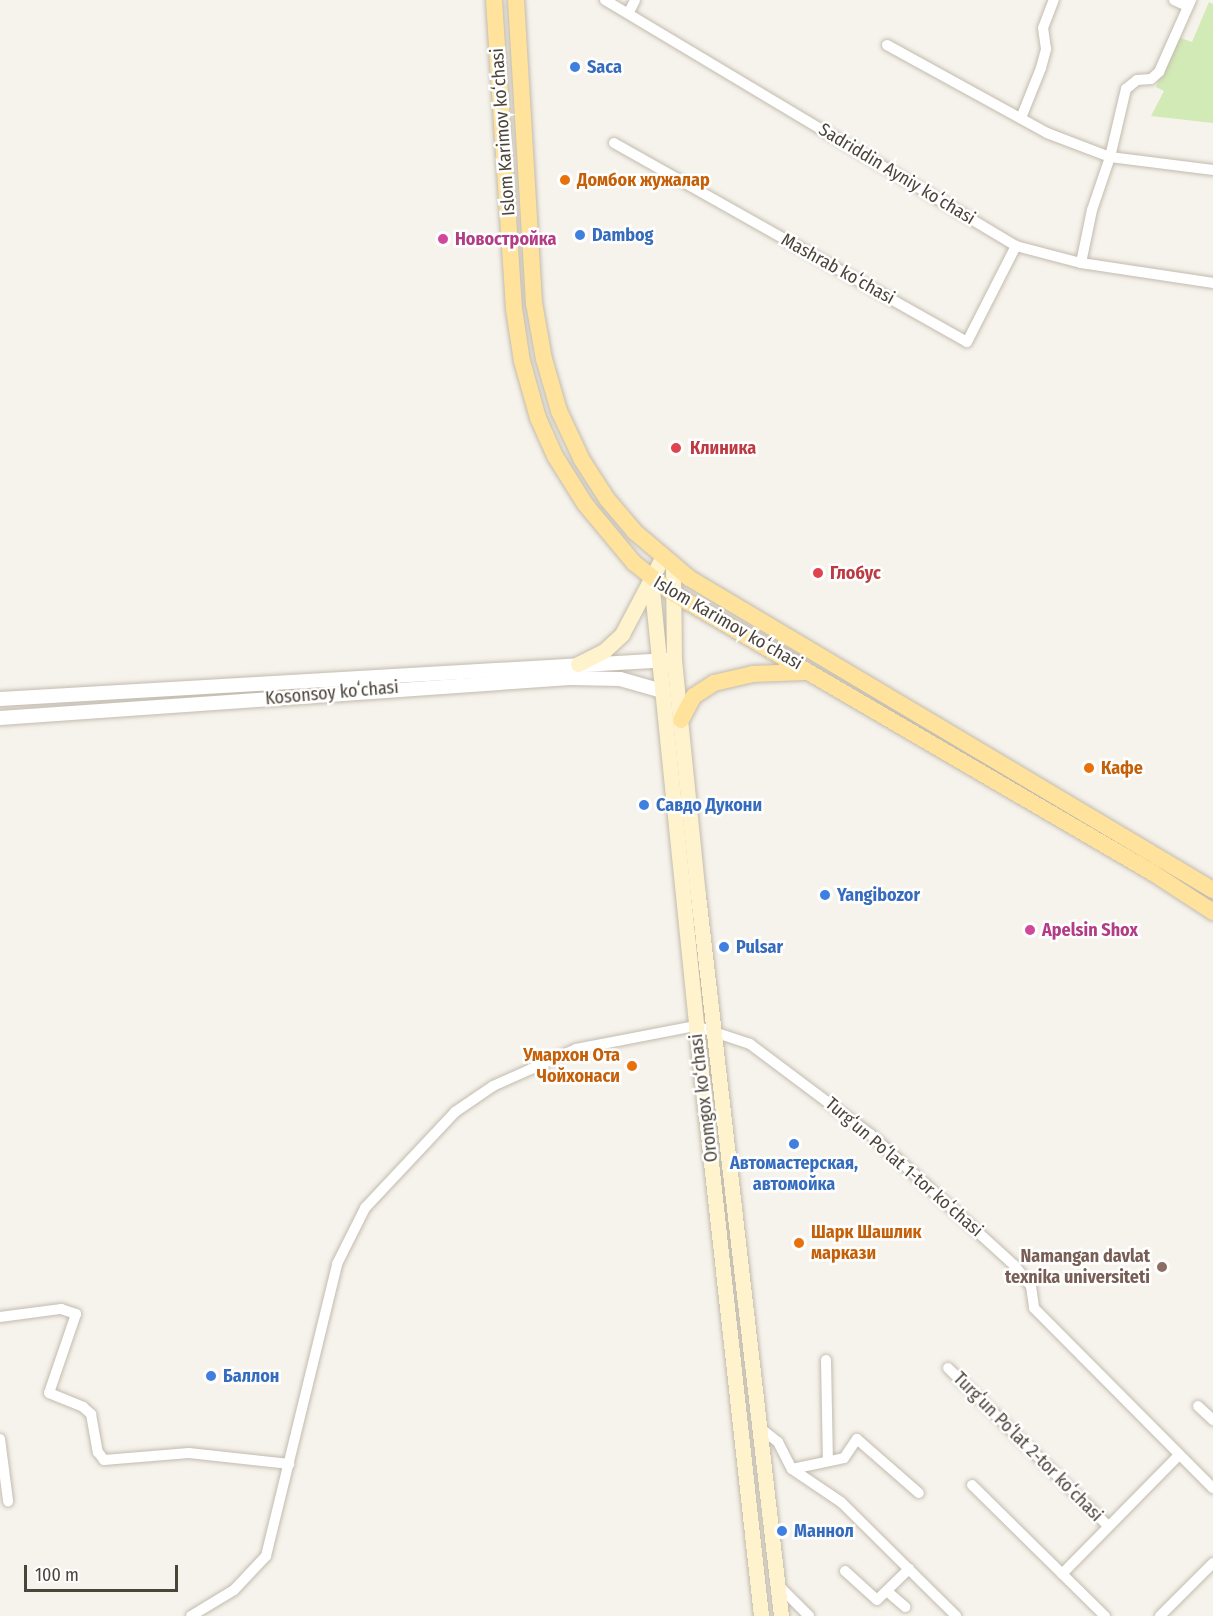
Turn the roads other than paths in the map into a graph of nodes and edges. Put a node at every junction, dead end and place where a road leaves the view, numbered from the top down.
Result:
1 (494, 0) edge
2 (516, 0) edge
3 (605, 0) edge
4 (635, 0) edge
5 (1054, 0) edge
6 (1174, 0) edge
7 (1189, 3) edge
8 (629, 12) junction
9 (887, 45) dead end
10 (1021, 118) junction
11 (614, 142) dead end
12 (1110, 157) junction
13 (1213, 170) edge
14 (1016, 246) junction
15 (1081, 263) junction
16 (1213, 283) edge
17 (668, 562) junction
18 (651, 580) junction
19 (671, 592) junction
20 (657, 660) junction
21 (674, 660) junction
22 (578, 664) junction
23 (812, 672) junction
24 (662, 691) junction
25 (0, 699) edge
26 (0, 718) edge
27 (681, 720) junction
28 (1213, 890) edge
29 (1213, 912) edge
30 (696, 1026) junction
31 (715, 1031) junction
32 (0, 1317) edge
33 (826, 1360) dead end
34 (948, 1368) dead end
35 (1198, 1406) dead end
36 (1213, 1420) edge
37 (760, 1428) junction
38 (0, 1439) edge
39 (1179, 1455) junction
40 (828, 1461) junction
41 (290, 1464) junction
42 (792, 1469) junction
43 (972, 1485) dead end
44 (1213, 1488) edge
45 (919, 1493) dead end
46 (8, 1501) dead end
47 (1108, 1526) junction
48 (774, 1552) junction
49 (755, 1554) junction
50 (1213, 1563) edge
51 (909, 1569) junction
52 (845, 1571) dead end
53 (1062, 1574) junction
54 (777, 1585) junction
55 (888, 1592) junction
56 (905, 1607) dead end
57 (190, 1616) edge
58 (761, 1616) edge
59 (781, 1616) edge
60 (809, 1616) edge
61 (956, 1616) edge
62 (1105, 1616) edge
63 (1160, 1616) edge

1 - 18 main road, Islom Karimov koʻchasi
2 - 17 main road, Islom Karimov koʻchasi
3 - 8 street, Sadriddin Ayniy koʻchasi
4 - 8 street
5 - 10 street
6 - 7 street
7 - 12 street
8 - 14 street, Sadriddin Ayniy koʻchasi
9 - 10 street
10 - 12 street
11 - 14 street, Mashrab koʻchasi
12 - 13 street
12 - 15 street
14 - 15 street, Sadriddin Ayniy koʻchasi
15 - 16 street, Sadriddin Ayniy koʻchasi
17 - 18 main road
17 - 19 main road, Oromgox ko‘chasi
17 - 28 main road, Islom Karimov koʻchasi
18 - 19 main road, Islom Karimov koʻchasi
18 - 20 main road, Oromgox ko‘chasi
18 - 22 main road
19 - 21 main road, Oromgox ko‘chasi
19 - 23 main road, Islom Karimov koʻchasi
20 - 21 street, Kosonsoy koʻchasi
20 - 22 street, Kosonsoy koʻchasi
20 - 24 main road, Oromgox ko‘chasi
21 - 27 main road, Oromgox ko‘chasi
22 - 25 street, Kosonsoy koʻchasi
23 - 27 main road
23 - 29 main road, Islom Karimov koʻchasi
24 - 26 street, Kosonsoy koʻchasi
24 - 30 main road, Oromgox ko‘chasi
27 - 31 main road, Oromgox ko‘chasi
30 - 31 street, Turgʻun Poʻlat 1-tor koʻchasi
30 - 41 street
30 - 49 main road, Oromgox ko‘chasi
31 - 37 main road, Oromgox ko‘chasi
31 - 39 street, Turgʻun Poʻlat 1-tor koʻchasi
32 - 41 street
33 - 40 street
34 - 47 street, Turgʻun Poʻlat 2-tor koʻchasi
35 - 36 street
37 - 42 street
37 - 48 main road, Oromgox ko‘chasi
38 - 46 street
39 - 44 street, Turgʻun Poʻlat 1-tor koʻchasi
39 - 47 street
40 - 42 street
40 - 45 street
41 - 57 street
42 - 51 street
43 - 53 street
47 - 53 street
48 - 49 street
48 - 54 main road, Oromgox ko‘chasi
49 - 58 main road, Oromgox ko‘chasi
50 - 63 street
51 - 55 street
51 - 61 street
52 - 55 street
53 - 62 street
54 - 59 main road, Oromgox ko‘chasi
54 - 60 street
55 - 56 street

